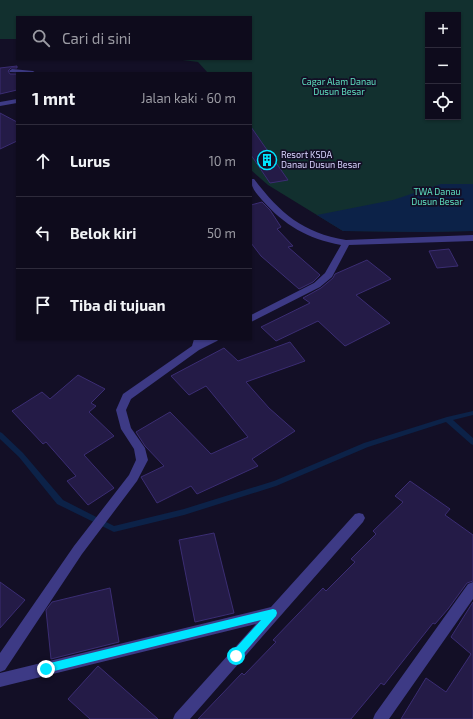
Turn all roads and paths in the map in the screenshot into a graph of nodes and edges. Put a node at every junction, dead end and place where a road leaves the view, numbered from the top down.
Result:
1 (12, 71) dead end
2 (27, 72) edge
3 (16, 101) edge
4 (0, 104) edge
5 (252, 183) edge
6 (472, 238) edge
7 (346, 243) junction
8 (252, 318) edge
9 (211, 340) edge
10 (198, 344) edge
11 (359, 518) dead end
12 (473, 588) edge
13 (273, 613) junction
14 (0, 665) edge
15 (0, 680) edge
16 (180, 719) edge
17 (380, 719) edge

1 - 2 street
3 - 4 street
5 - 7 street
6 - 7 street
7 - 8 street
9 - 10 street
10 - 14 street
11 - 13 street
12 - 17 street
13 - 15 street
13 - 16 street

